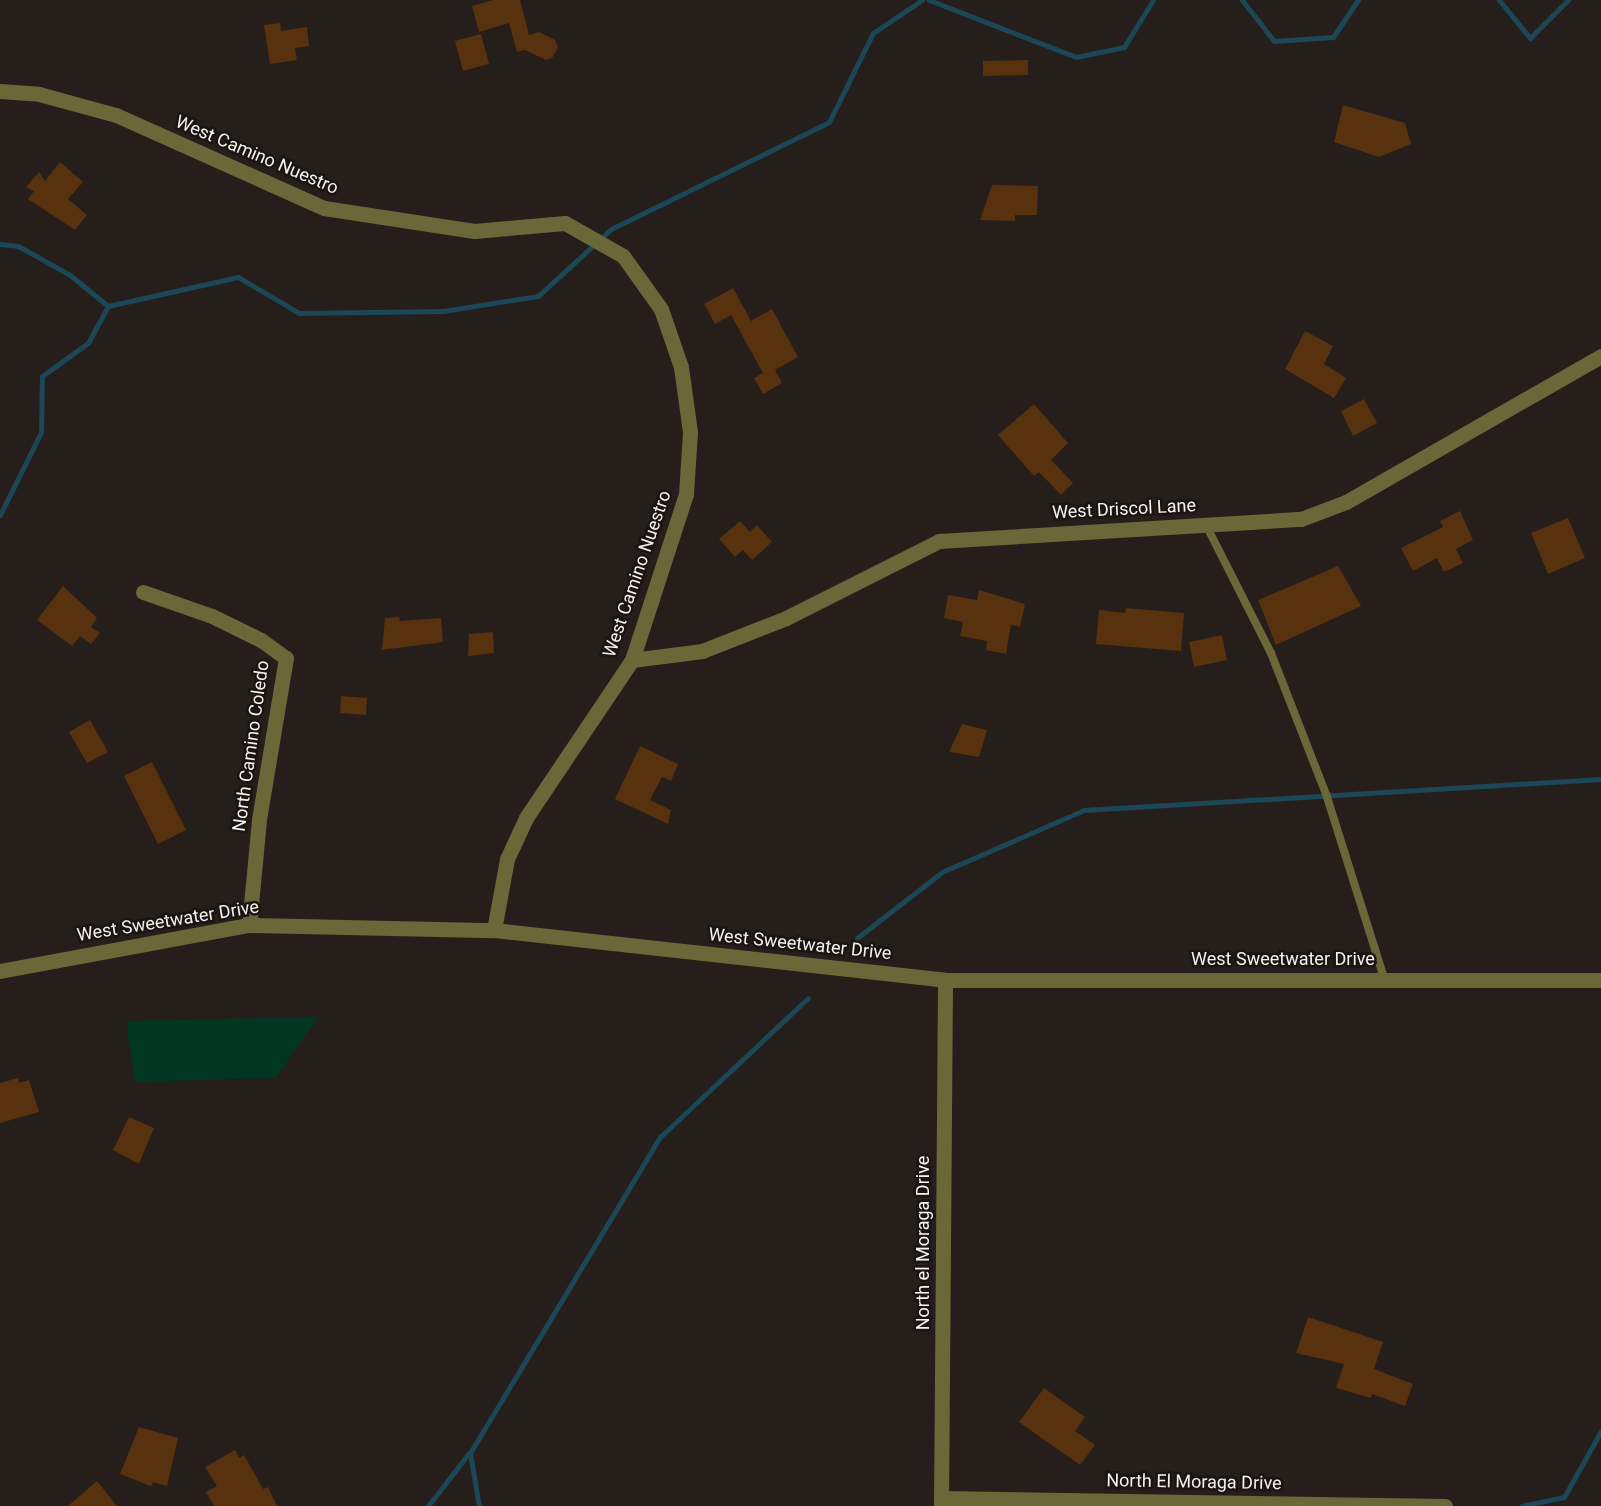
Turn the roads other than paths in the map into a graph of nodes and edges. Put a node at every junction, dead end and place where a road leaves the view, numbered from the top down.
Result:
1 (0, 91) edge
2 (1601, 356) edge
3 (1206, 524) junction
4 (143, 592) dead end
5 (632, 660) junction
6 (249, 925) junction
7 (494, 930) junction
8 (0, 971) edge
9 (1384, 978) junction
10 (945, 980) junction
11 (1601, 980) edge
12 (941, 1502) edge
13 (1445, 1506) edge

1 - 5 street, West Camino Nuestro
2 - 3 street, West Driscol Lane
3 - 5 street, West Driscol Lane
3 - 9 lane
4 - 6 street, North Camino Coledo
5 - 7 street, West Camino Nuestro
6 - 7 street, West Sweetwater Drive
6 - 8 street, West Sweetwater Drive
7 - 10 street, West Sweetwater Drive
9 - 10 street, West Sweetwater Drive
9 - 11 street, West Sweetwater Drive
10 - 12 street, North el Moraga Drive
12 - 13 street, North El Moraga Drive

